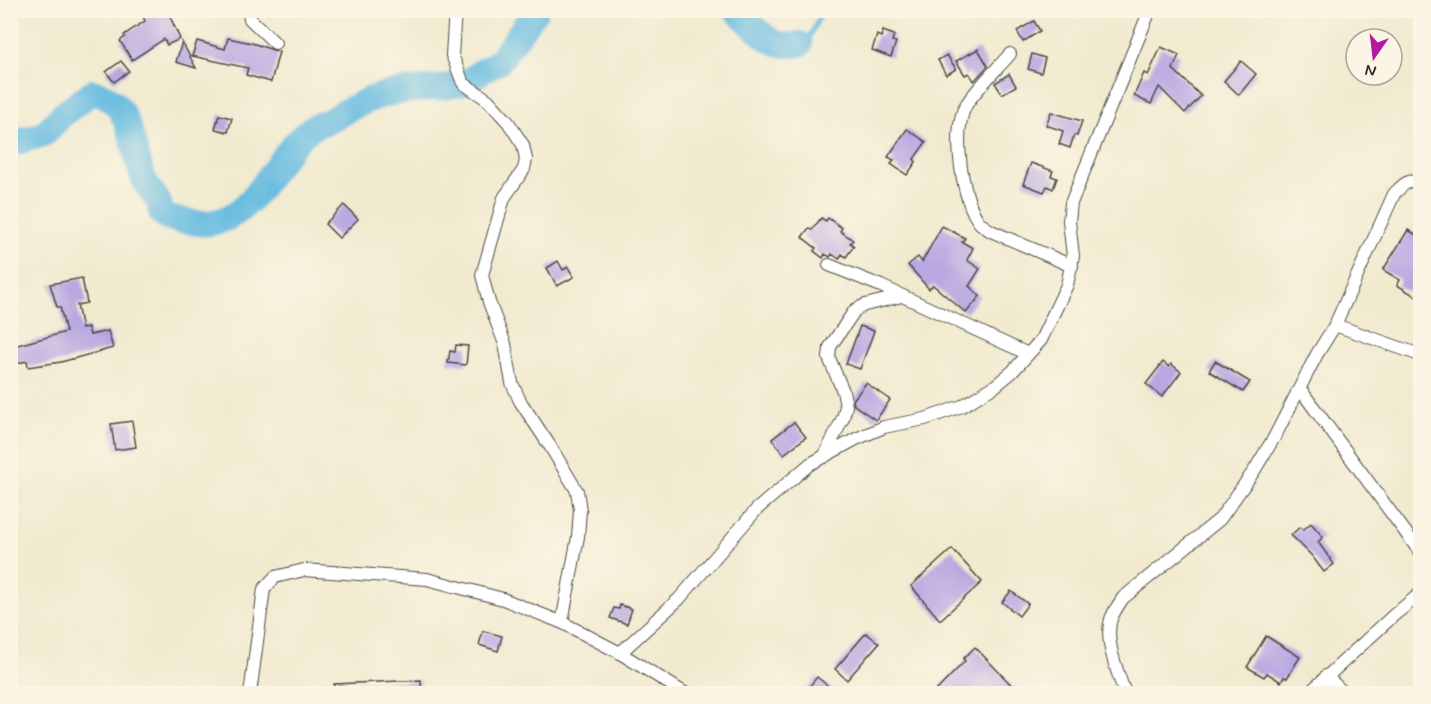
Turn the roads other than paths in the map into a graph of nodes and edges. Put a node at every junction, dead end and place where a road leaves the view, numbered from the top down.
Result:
1 (248, 10) edge
2 (455, 10) edge
3 (1150, 10) edge
4 (275, 43) dead end
5 (1010, 54) dead end
6 (1420, 182) edge
7 (829, 265) dead end
8 (1072, 266) junction
9 (902, 296) junction
10 (1335, 325) junction
11 (1028, 354) junction
12 (1420, 356) edge
13 (1300, 390) junction
14 (823, 458) junction
15 (1420, 552) edge
16 (1420, 594) edge
17 (562, 622) junction
18 (620, 653) junction
19 (1326, 676) junction
20 (250, 693) edge
21 (686, 693) edge
22 (1125, 693) edge
23 (1308, 693) edge
24 (1345, 693) edge

1 - 4 street
2 - 17 street
3 - 8 street
5 - 8 street
6 - 10 street
7 - 9 street
8 - 11 street
9 - 11 street
9 - 14 street
10 - 12 street
10 - 13 street
11 - 14 street
13 - 15 street
13 - 22 street
14 - 18 street
16 - 19 street
17 - 18 street
17 - 20 street
18 - 21 street
19 - 23 street
19 - 24 street

